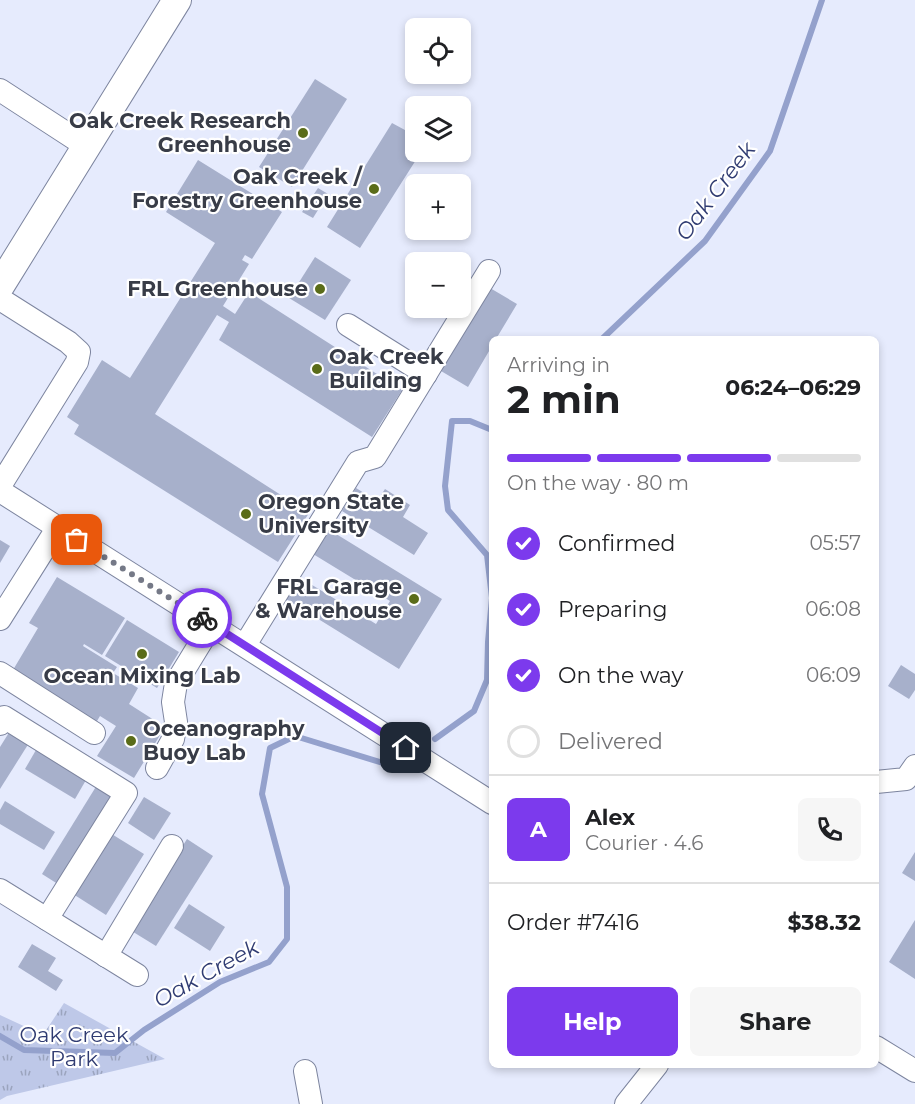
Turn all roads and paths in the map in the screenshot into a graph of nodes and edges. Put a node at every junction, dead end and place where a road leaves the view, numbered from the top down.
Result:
1 (177, 0) edge
2 (0, 90) edge
3 (86, 146) junction
4 (489, 271) dead end
5 (0, 286) edge
6 (0, 299) edge
7 (348, 325) dead end
8 (426, 374) junction
9 (0, 486) edge
10 (0, 491) edge
11 (58, 527) junction
12 (0, 619) edge
13 (212, 624) junction
14 (245, 645) junction
15 (0, 673) edge
16 (0, 724) edge
17 (94, 733) dead end
18 (915, 766) edge
19 (157, 768) dead end
20 (879, 782) edge
21 (489, 801) edge
22 (172, 846) dead end
23 (0, 890) edge
24 (47, 919) junction
25 (106, 956) junction
26 (137, 975) dead end
27 (879, 1049) edge
28 (655, 1068) edge
29 (305, 1071) dead end
30 (915, 1071) edge
31 (311, 1104) edge
32 (626, 1104) edge

1 - 3 main road
2 - 3 street
3 - 5 main road
4 - 8 street
6 - 9 street
7 - 8 street
8 - 14 street
10 - 11 street
11 - 12 street
11 - 13 street
13 - 14 street
13 - 19 street
14 - 21 street
15 - 17 street
16 - 24 street
18 - 20 street
22 - 25 street
23 - 24 street
24 - 25 street
25 - 26 street
27 - 30 street
28 - 32 street
29 - 31 street

